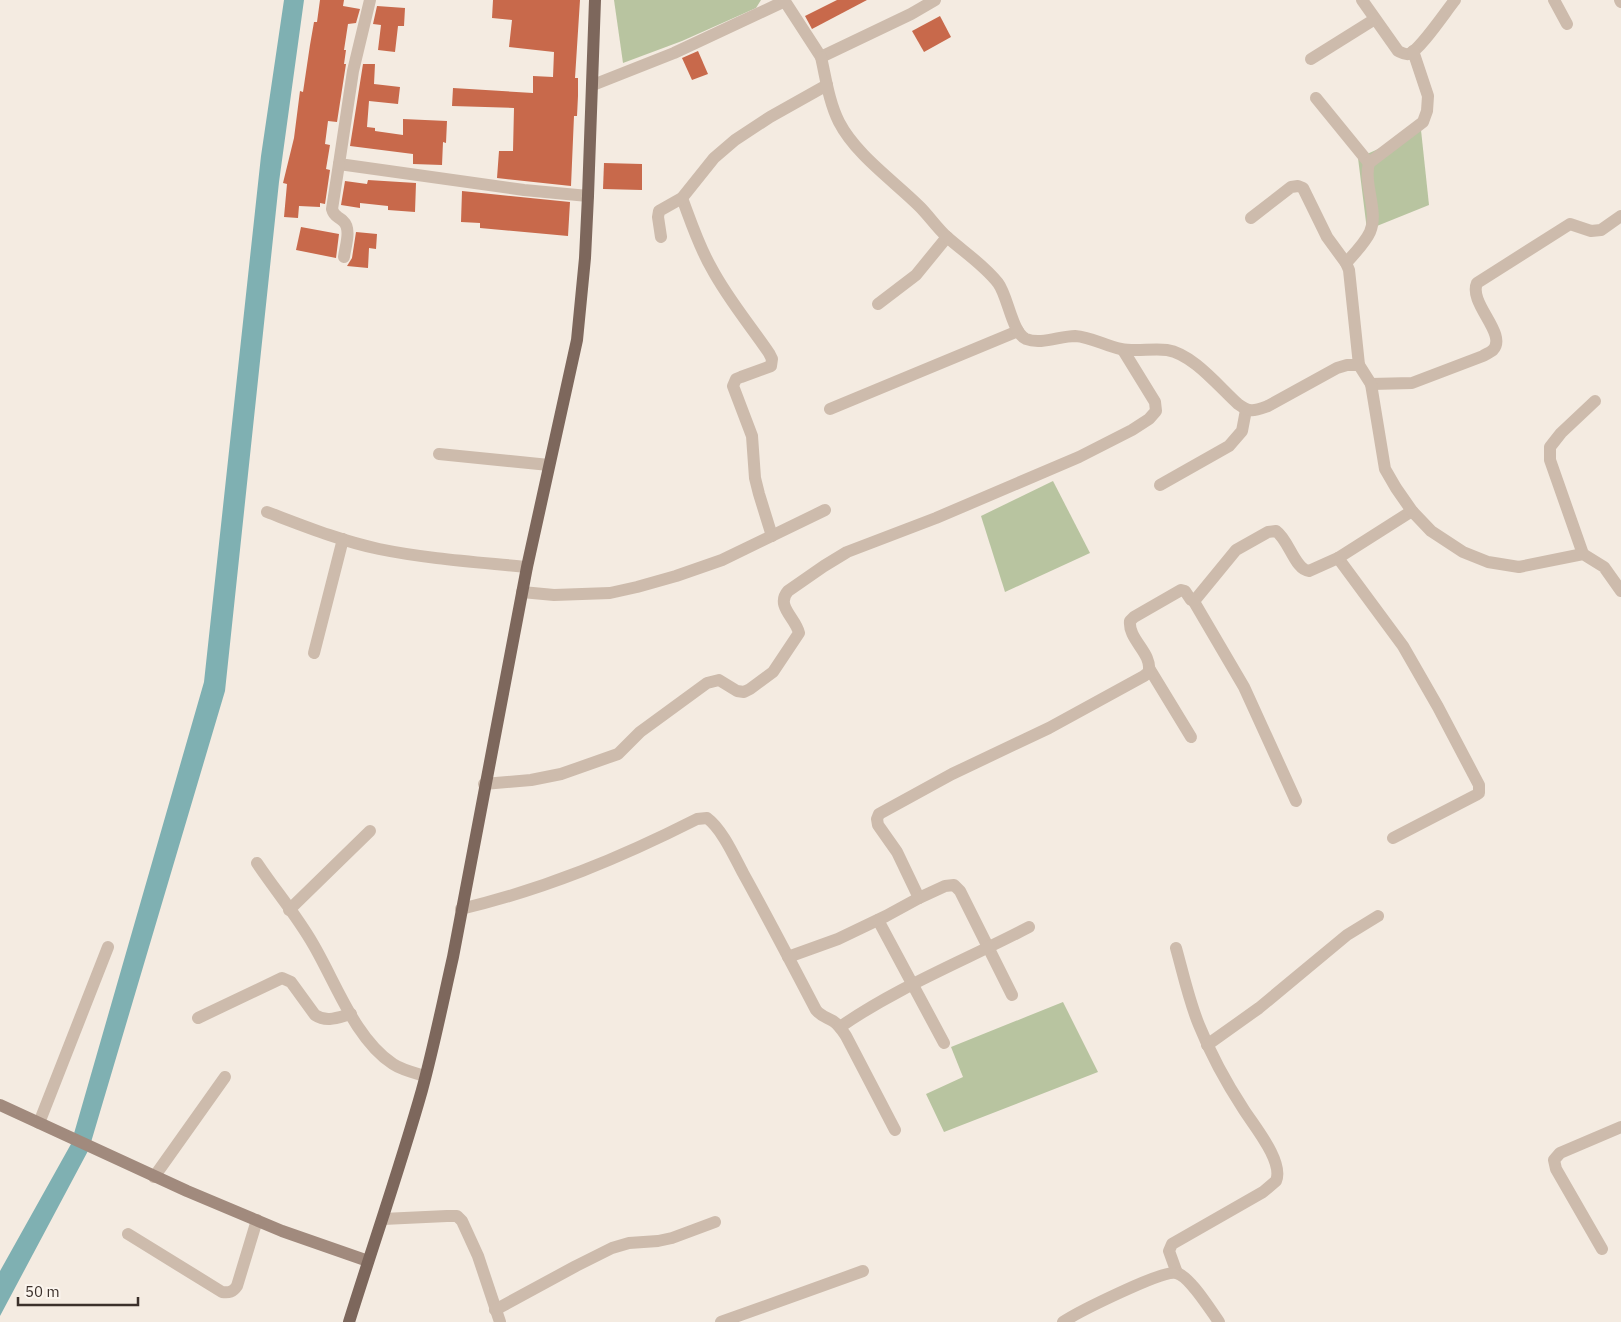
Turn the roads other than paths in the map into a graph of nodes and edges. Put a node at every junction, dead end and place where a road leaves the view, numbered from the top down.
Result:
1 (370, 0) edge
2 (595, 0) edge
3 (935, 0) edge
4 (1362, 0) edge
5 (1455, 0) edge
6 (1554, 0) edge
7 (785, 1) edge
8 (1375, 19) junction
9 (1567, 24) dead end
10 (1413, 51) junction
11 (821, 57) junction
12 (1311, 59) dead end
13 (593, 85) junction
14 (827, 86) junction
15 (1316, 98) dead end
16 (1369, 163) junction
17 (339, 164) junction
18 (588, 196) junction
19 (682, 198) junction
20 (1621, 216) edge
21 (1251, 218) dead end
22 (661, 237) dead end
23 (948, 237) junction
24 (344, 257) dead end
25 (1346, 263) junction
26 (878, 304) dead end
27 (1018, 332) junction
28 (1123, 350) junction
29 (1359, 365) junction
30 (1371, 384) junction
31 (1595, 401) dead end
32 (830, 409) dead end
33 (1246, 410) junction
34 (439, 454) dead end
35 (549, 465) junction
36 (1160, 485) dead end
37 (825, 510) dead end
38 (1412, 511) junction
39 (268, 512) dead end
40 (772, 536) junction
41 (343, 539) junction
42 (1583, 554) junction
43 (1338, 558) junction
44 (526, 567) junction
45 (1621, 591) edge
46 (522, 592) junction
47 (1194, 600) junction
48 (314, 653) dead end
49 (1150, 668) junction
50 (1191, 737) dead end
51 (484, 784) junction
52 (1296, 801) dead end
53 (370, 831) dead end
54 (1393, 838) dead end
55 (257, 863) dead end
56 (919, 898) junction
57 (462, 909) junction
58 (289, 910) junction
59 (1378, 916) dead end
60 (878, 920) junction
61 (1029, 927) dead end
62 (108, 947) dead end
63 (988, 948) junction
64 (1176, 948) dead end
65 (788, 957) junction
66 (912, 983) junction
67 (1012, 995) dead end
68 (351, 1014) junction
69 (198, 1018) dead end
70 (840, 1027) junction
71 (944, 1043) dead end
72 (1207, 1045) junction
73 (425, 1076) junction
74 (225, 1077) dead end
75 (0, 1105) edge
76 (39, 1123) junction
77 (1621, 1127) edge
78 (895, 1130) dead end
79 (154, 1177) junction
80 (383, 1219) junction
81 (257, 1220) junction
82 (715, 1222) dead end
83 (128, 1234) dead end
84 (1602, 1250) dead end
85 (368, 1261) junction
86 (863, 1272) dead end
87 (1177, 1273) junction
88 (495, 1310) junction
89 (349, 1322) edge
90 (500, 1322) edge
91 (721, 1322) edge
92 (1063, 1322) edge
93 (1219, 1322) edge

1 - 17 street
2 - 13 main road
3 - 11 street
4 - 8 street
5 - 10 street
6 - 9 street
7 - 11 street
7 - 13 street
8 - 10 street
8 - 12 street
10 - 16 street
11 - 14 street
13 - 18 main road
14 - 19 street
14 - 23 street
15 - 16 street
16 - 25 street
17 - 18 street
17 - 24 street
18 - 35 main road
19 - 22 street
19 - 40 street
20 - 30 street
21 - 25 street
23 - 26 street
23 - 27 street
25 - 29 street
27 - 28 street
27 - 32 street
28 - 33 street
28 - 51 street
29 - 30 street
29 - 33 street
30 - 38 street
31 - 42 street
33 - 36 street
34 - 35 street
35 - 44 main road
37 - 40 street
38 - 42 street
38 - 43 street
39 - 41 street
40 - 46 street
41 - 44 street
41 - 48 street
42 - 45 street
43 - 47 street
43 - 54 street
44 - 46 main road
46 - 51 main road
47 - 49 street
47 - 52 street
49 - 50 street
49 - 56 street
51 - 57 main road
53 - 58 street
55 - 58 street
56 - 60 street
56 - 63 street
57 - 65 street
57 - 73 main road
58 - 68 street
59 - 72 street
60 - 65 street
60 - 66 street
61 - 63 street
62 - 76 street
63 - 66 street
63 - 67 street
64 - 72 street
65 - 70 street
66 - 70 street
66 - 71 street
68 - 69 street
68 - 73 street
70 - 78 street
72 - 87 street
73 - 80 main road
74 - 79 street
75 - 76 main road
76 - 79 main road
77 - 84 street
79 - 81 main road
80 - 85 main road
80 - 88 street
81 - 83 street
81 - 85 main road
82 - 88 street
85 - 89 main road
86 - 91 street
87 - 92 street
87 - 93 street
88 - 90 street

